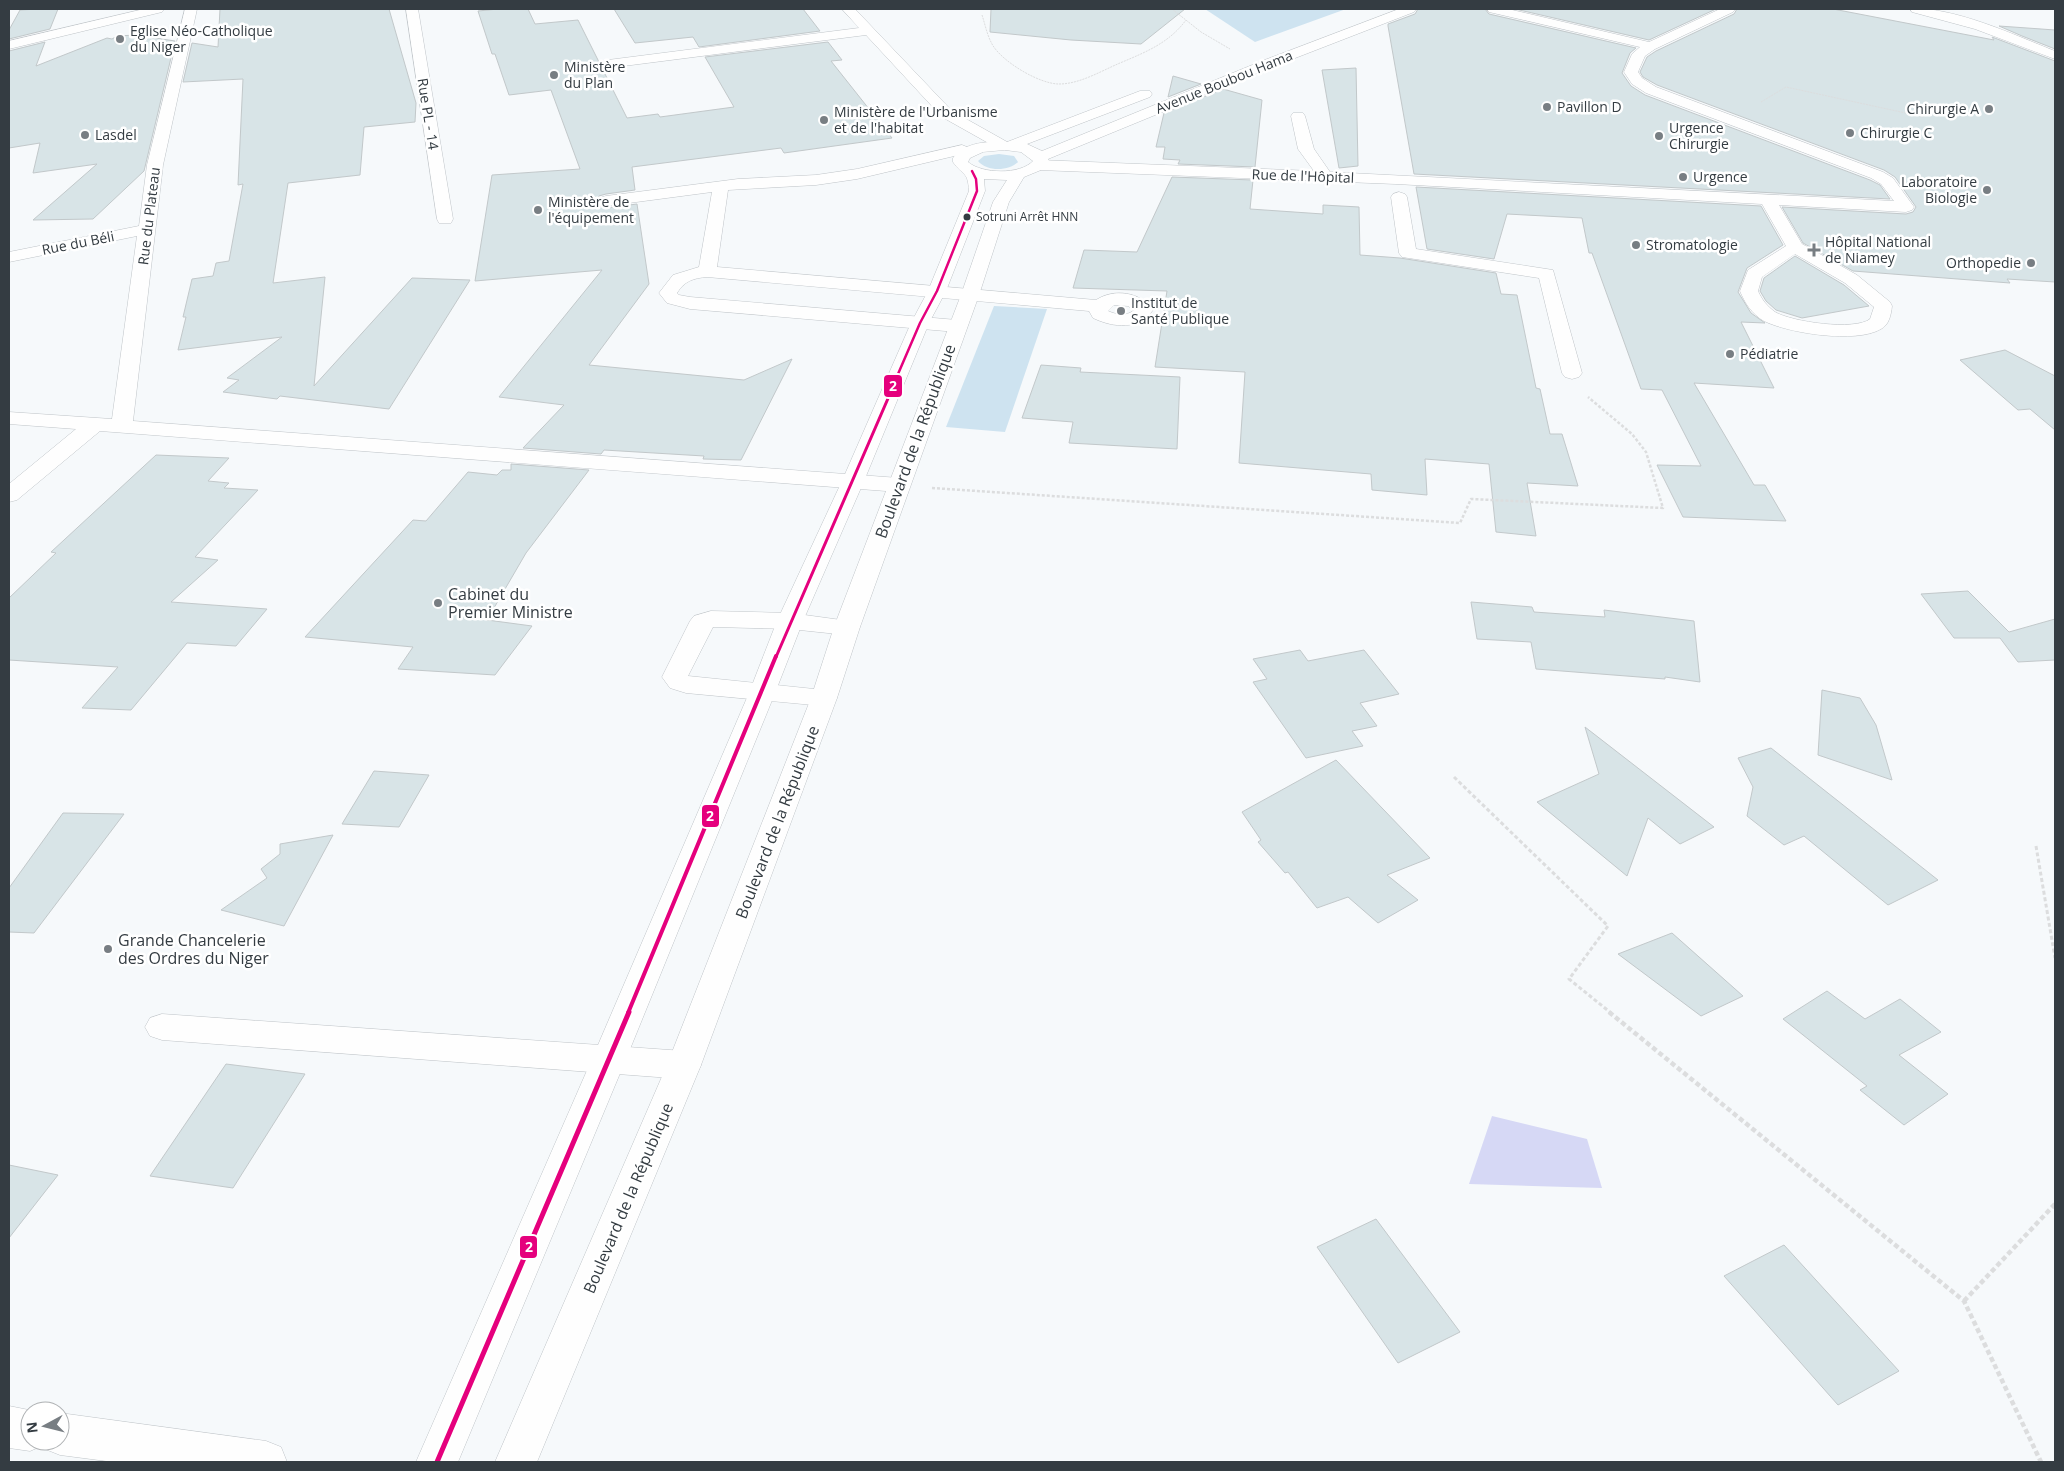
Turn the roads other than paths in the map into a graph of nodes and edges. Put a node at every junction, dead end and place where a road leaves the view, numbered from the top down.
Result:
1 (158, 9) edge
2 (191, 9) edge
3 (412, 9) edge
4 (851, 9) edge
5 (1410, 9) edge
6 (1493, 9) edge
7 (1729, 9) edge
8 (1916, 9) edge
9 (869, 31) junction
10 (9, 45) edge
11 (1650, 46) junction
12 (2055, 55) edge
13 (608, 64) dead end
14 (1160, 88) dead end
15 (947, 114) junction
16 (1298, 116) dead end
17 (1007, 146) junction
18 (966, 158) junction
19 (1845, 164) junction
20 (1032, 165) junction
21 (1326, 177) junction
22 (721, 186) junction
23 (1397, 188) junction
24 (1767, 199) junction
25 (606, 201) dead end
26 (1848, 204) junction
27 (445, 219) dead end
28 (148, 229) junction
29 (1795, 247) junction
30 (9, 257) edge
31 (708, 272) junction
32 (937, 290) junction
33 (970, 295) junction
34 (1098, 306) dead end
35 (920, 323) junction
36 (957, 326) junction
37 (1572, 373) road end
38 (9, 418) edge
39 (96, 424) junction
40 (122, 425) junction
41 (853, 481) junction
42 (899, 486) junction
43 (9, 495) edge
44 (790, 621) junction
45 (847, 627) junction
46 (762, 693) junction
47 (824, 698) junction
48 (162, 1027) dead end
49 (609, 1059) junction
50 (684, 1066) junction
51 (70, 1435) edge
52 (266, 1462) edge
53 (437, 1462) edge
54 (516, 1462) edge

1 - 10 street
2 - 28 street, Rue du Plateau
3 - 27 street, Rue PL - 14
4 - 9 street
5 - 20 street, Avenue Boubou Hama
6 - 11 street
7 - 11 street
8 - 12 street
9 - 13 street
9 - 15 street
11 - 19 street
14 - 17 street, Avenue Boubou Hama
15 - 17 street
15 - 18 street
16 - 21 street
17 - 18 street
17 - 20 street
18 - 20 street, Rue de l'Hôpital
18 - 22 street
18 - 32 street
19 - 26 street
19 - 26 street, Rue de l'Hôpital
20 - 21 street, Rue de l'Hôpital
20 - 33 street, Boulevard de la République
21 - 23 street, Rue de l'Hôpital
22 - 25 street
22 - 31 street
23 - 24 street, Rue de l'Hôpital
23 - 37 street
24 - 26 street, Rue de l'Hôpital
24 - 29 street
28 - 30 street, Rue du Béli
28 - 40 street, Rue du Plateau
29 - 29 street
31 - 32 street
31 - 35 street
32 - 33 street
32 - 35 street
33 - 34 street
33 - 36 street, Boulevard de la République
35 - 36 street
35 - 41 street
36 - 42 street, Boulevard de la République
38 - 39 street
39 - 40 street
39 - 43 street
40 - 41 street
41 - 42 street
41 - 44 street
42 - 45 street, Boulevard de la République
44 - 45 street
44 - 46 street
44 - 46 street
45 - 47 street, Boulevard de la République
46 - 47 street
46 - 49 street
47 - 50 street, Boulevard de la République
48 - 49 street
49 - 50 street
49 - 53 street
50 - 54 street, Boulevard de la République
51 - 52 street

